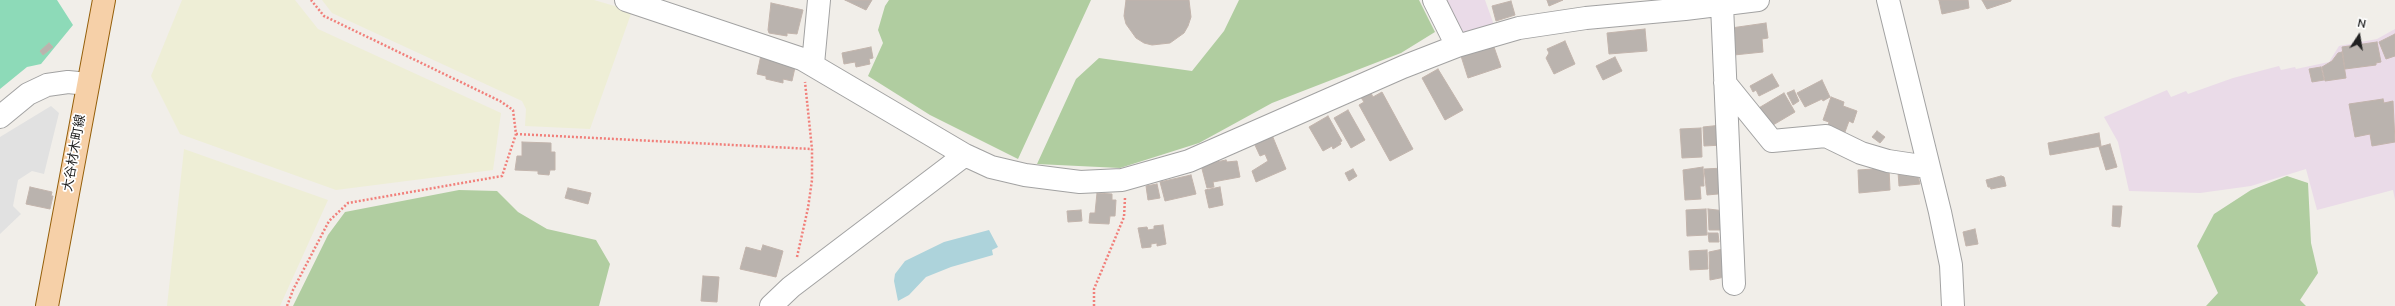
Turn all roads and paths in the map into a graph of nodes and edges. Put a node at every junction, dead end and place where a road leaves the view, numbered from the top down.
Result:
1 (104, 0) edge
2 (311, 0) edge
3 (819, 0) edge
4 (1434, 0) edge
5 (1758, 0) edge
6 (1888, 0) edge
7 (631, 1) edge
8 (1722, 5) junction
9 (1457, 46) junction
10 (807, 61) junction
11 (1725, 83) junction
12 (88, 84) junction
13 (0, 117) edge
14 (516, 134) junction
15 (812, 149) junction
16 (965, 154) junction
17 (1928, 167) junction
18 (1122, 180) junction
19 (797, 258) dead end
20 (1734, 284) dead end
21 (47, 306) edge
22 (287, 306) edge
23 (771, 306) edge
24 (1094, 306) edge
25 (1953, 306) edge

1 - 12 main road, 大谷材木町線
2 - 14 path
3 - 10 street
4 - 9 street
5 - 8 street
6 - 17 street
7 - 10 street
8 - 9 street
8 - 11 street
9 - 18 street
10 - 15 path
10 - 16 street
11 - 17 street
11 - 20 street
12 - 13 street
12 - 21 main road, 大谷材木町線
14 - 15 path
14 - 22 path
15 - 19 path
16 - 18 street
16 - 23 street
17 - 25 street
18 - 24 path

